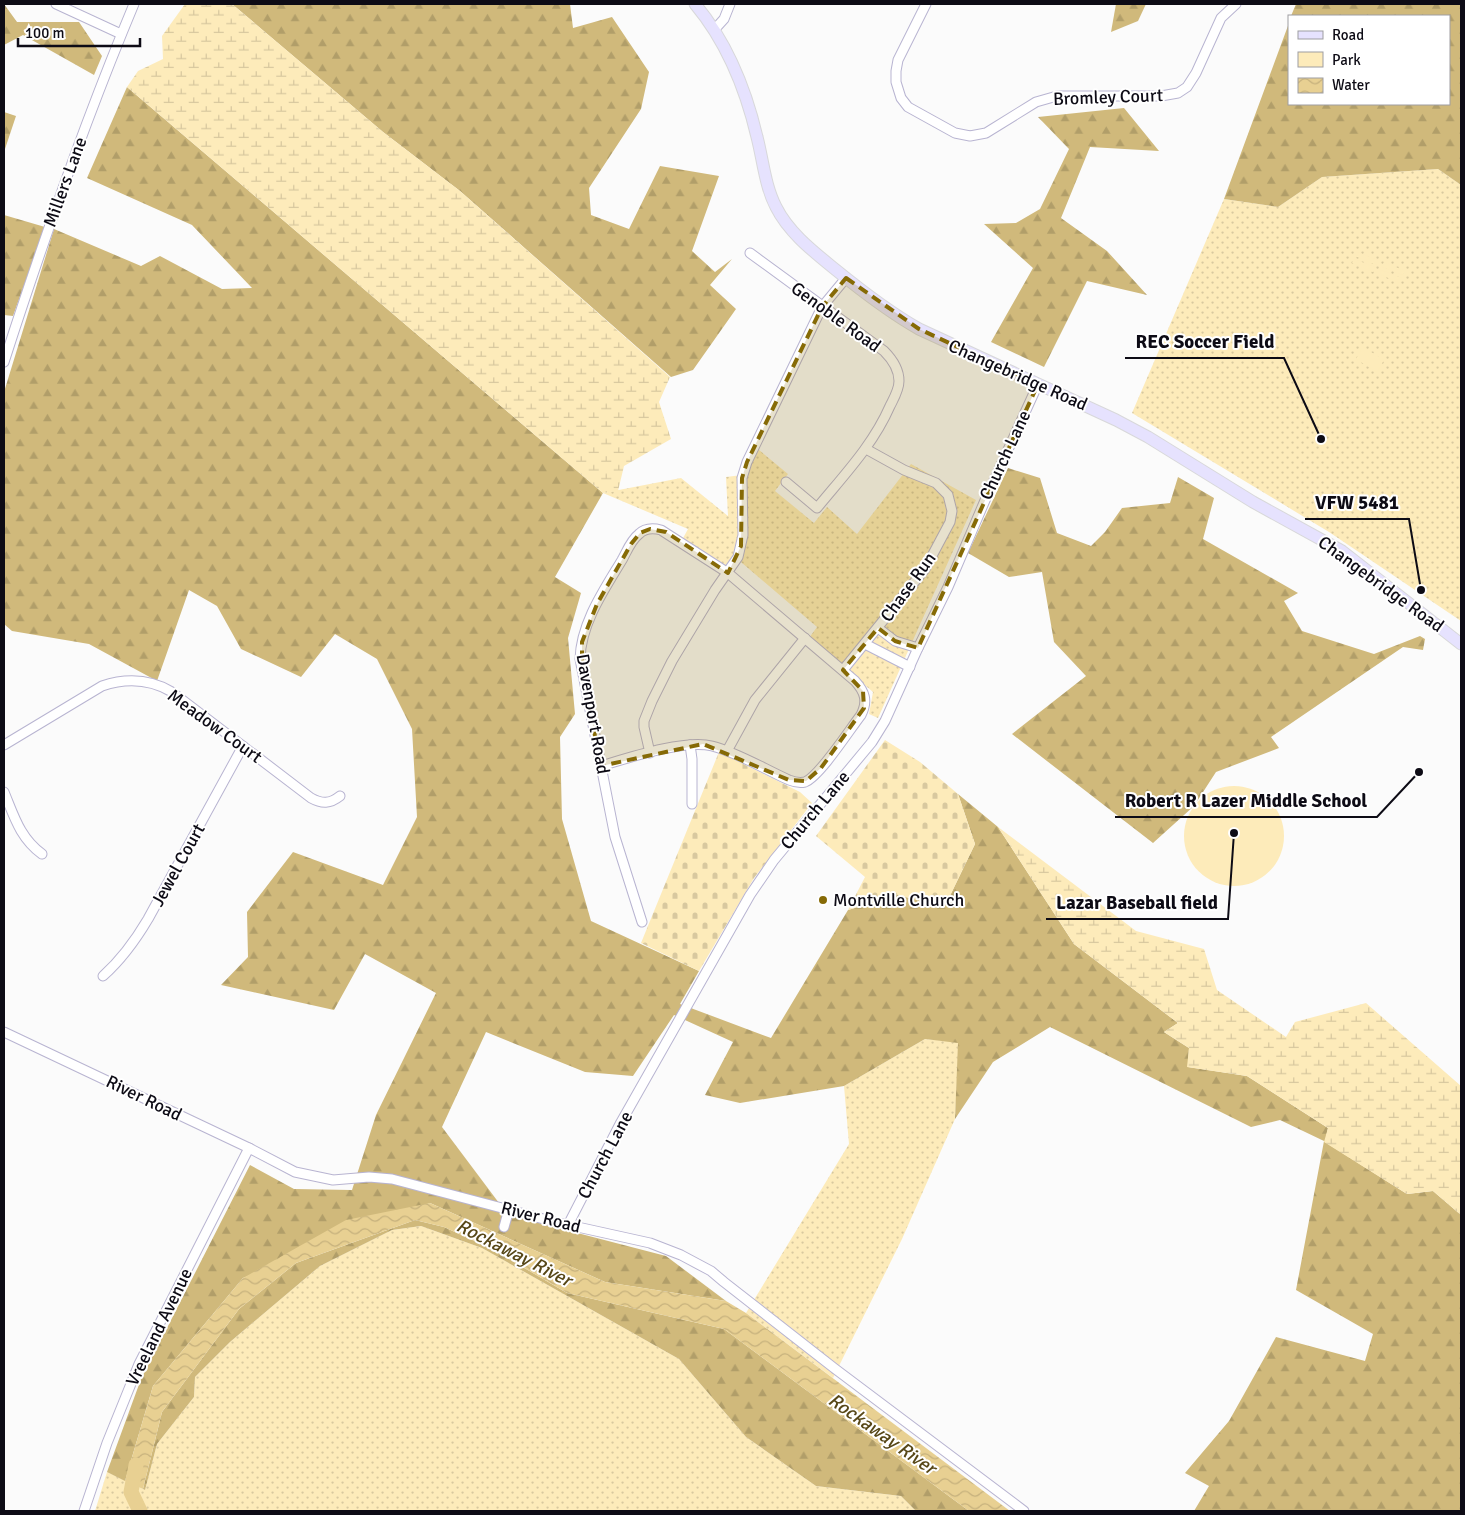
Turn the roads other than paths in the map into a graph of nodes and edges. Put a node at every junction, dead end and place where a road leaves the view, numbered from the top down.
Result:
1 (56, 4) edge
2 (134, 4) edge
3 (695, 4) edge
4 (730, 4) edge
5 (926, 4) edge
6 (1236, 4) edge
7 (714, 30) junction
8 (121, 34) junction
9 (750, 253) dead end
10 (846, 278) junction
11 (822, 307) junction
12 (4, 362) edge
13 (1038, 384) junction
14 (866, 449) junction
15 (786, 482) dead end
16 (728, 573) junction
17 (878, 628) junction
18 (805, 638) junction
19 (865, 644) junction
20 (1461, 644) edge
21 (918, 648) junction
22 (910, 667) junction
23 (843, 670) junction
24 (4, 745) edge
25 (690, 745) junction
26 (243, 746) junction
27 (727, 751) junction
28 (650, 753) junction
29 (600, 766) junction
30 (4, 792) edge
31 (340, 796) dead end
32 (692, 804) dead end
33 (42, 854) dead end
34 (642, 922) dead end
35 (103, 976) dead end
36 (4, 1032) edge
37 (249, 1148) junction
38 (509, 1210) junction
39 (568, 1225) junction
40 (504, 1227) dead end
41 (84, 1511) edge
42 (1024, 1511) edge

1 - 8 street
2 - 8 street, Millers Lane
3 - 7 main road, Changebridge Road
4 - 7 street
5 - 6 street, Bromley Court
7 - 10 main road, Changebridge Road
8 - 12 street, Millers Lane
9 - 11 street, Genoble Road
10 - 11 street
10 - 13 main road, Changebridge Road
11 - 14 street, Genoble Road
11 - 16 street
13 - 20 main road, Changebridge Road
13 - 21 street, Church Lane
14 - 15 street, Genoble Road
14 - 17 street, Chase Run
16 - 18 street, Davenport Road
16 - 28 street
16 - 29 street, Davenport Road
17 - 19 street, Chase Run
17 - 21 street, Chase Run
18 - 23 street, Davenport Road
18 - 27 street
19 - 22 street
19 - 23 street, Chase Run
21 - 22 street, Church Lane
22 - 39 street, Church Lane
23 - 27 street, Davenport Road
24 - 26 street, Meadow Court
25 - 27 street
25 - 28 street
25 - 32 street
26 - 31 street, Meadow Court
26 - 35 street, Jewel Court
28 - 29 street
29 - 34 street, Davenport Road
30 - 33 street
36 - 37 street, River Road
37 - 38 street, River Road
37 - 41 street, Vreeland Avenue
38 - 39 street, River Road
38 - 40 street
39 - 42 street, River Road

